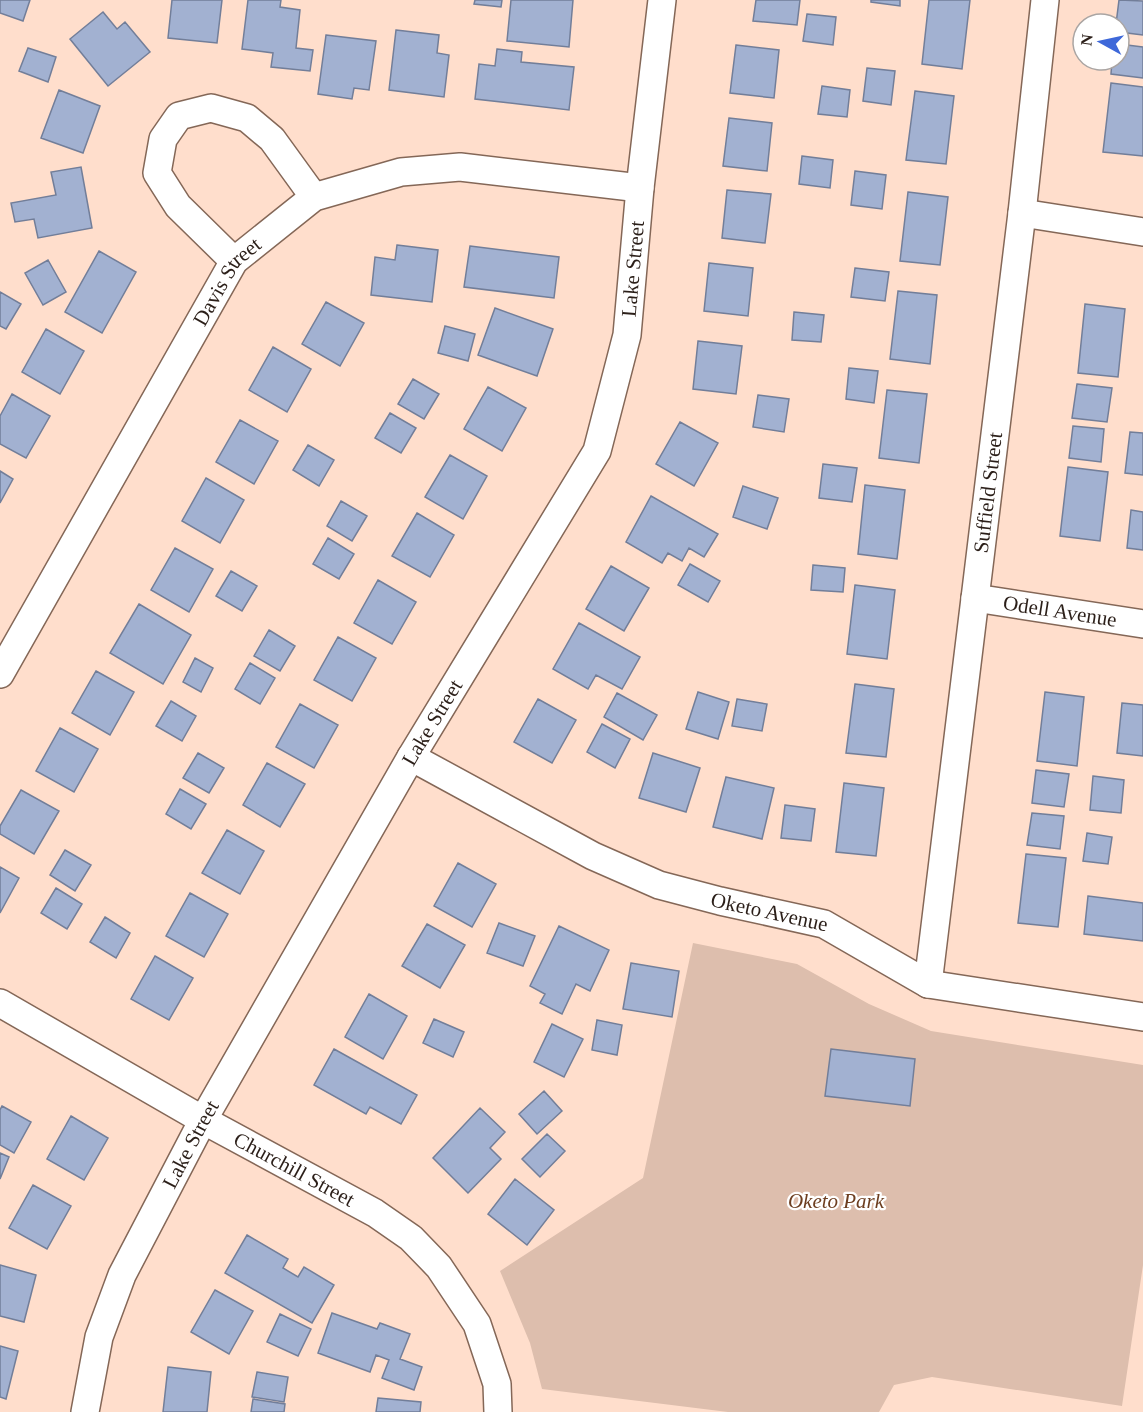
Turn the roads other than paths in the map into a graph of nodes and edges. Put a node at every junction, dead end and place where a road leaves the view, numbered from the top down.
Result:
1 (662, 0) edge
2 (1045, 0) edge
3 (640, 188) junction
4 (314, 197) junction
5 (1023, 213) junction
6 (1143, 232) edge
7 (234, 261) junction
8 (975, 598) junction
9 (1143, 624) edge
10 (0, 674) edge
11 (411, 757) junction
12 (928, 984) junction
13 (0, 1003) edge
14 (1143, 1017) edge
15 (203, 1120) junction
16 (85, 1412) edge
17 (498, 1412) edge

1 - 3 street, Lake Street
2 - 5 street, Suffield Street
3 - 4 street, Davis Street
3 - 11 street, Lake Street
4 - 7 street, Davis Street
4 - 7 street
5 - 6 street
5 - 8 street, Suffield Street
7 - 10 street, Davis Street
8 - 9 street, Odell Avenue
8 - 12 street, Suffield Street
11 - 12 street, Oketo Avenue
11 - 15 street, Lake Street
12 - 14 street, Oketo Avenue
13 - 15 street, Churchill Street
15 - 16 street, Lake Street
15 - 17 street, Churchill Street

